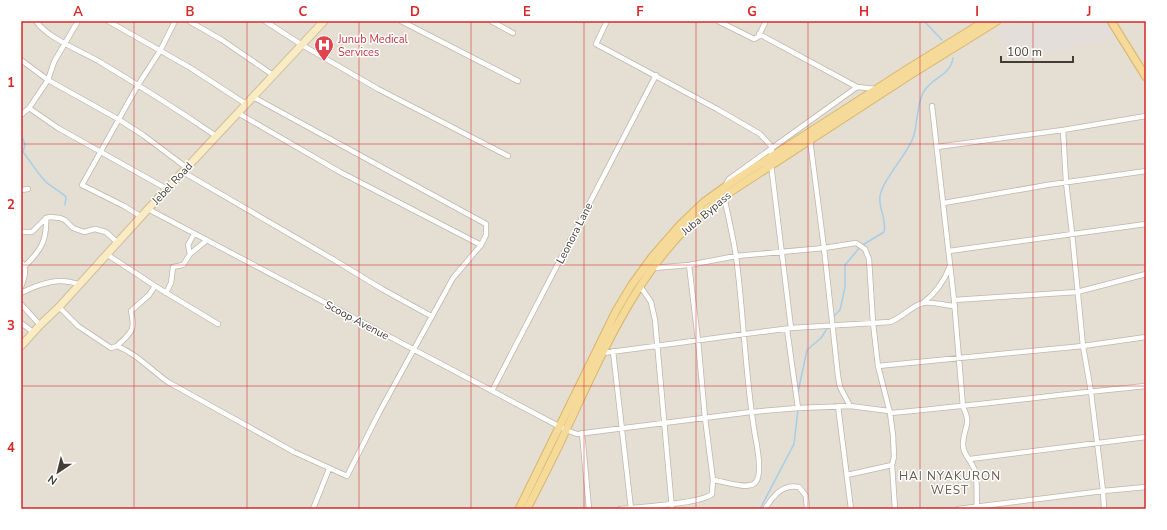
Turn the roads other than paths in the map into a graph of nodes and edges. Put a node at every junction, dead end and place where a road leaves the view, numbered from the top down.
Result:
1 (36, 21) edge
2 (78, 21) edge
3 (108, 21) edge
4 (175, 21) edge
5 (189, 21) edge
6 (266, 21) edge
7 (324, 21) edge
8 (401, 21) edge
9 (491, 21) edge
10 (608, 21) edge
11 (718, 21) edge
12 (766, 21) edge
13 (985, 21) edge
14 (997, 21) edge
15 (1111, 21) edge
16 (513, 33) dead end
17 (759, 34) junction
18 (65, 43) junction
19 (302, 45) junction
20 (160, 51) junction
21 (21, 60) edge
22 (274, 75) junction
23 (656, 75) junction
24 (1146, 77) edge
25 (48, 80) junction
26 (518, 81) dead end
27 (138, 85) junction
28 (856, 87) junction
29 (876, 89) junction
30 (253, 97) junction
31 (246, 104) junction
32 (932, 106) dead end
33 (29, 108) junction
34 (238, 114) junction
35 (21, 116) edge
36 (1146, 116) edge
37 (118, 119) junction
38 (1063, 130) junction
39 (216, 136) junction
40 (810, 140) junction
41 (772, 147) junction
42 (937, 147) junction
43 (100, 152) junction
44 (508, 156) dead end
45 (771, 157) junction
46 (771, 165) junction
47 (185, 170) junction
48 (1146, 171) edge
49 (1066, 182) junction
50 (28, 189) dead end
51 (167, 189) junction
52 (21, 190) edge
53 (724, 192) junction
54 (944, 203) junction
55 (148, 209) junction
56 (142, 217) junction
57 (46, 218) junction
58 (1146, 224) edge
59 (21, 232) edge
60 (1072, 233) junction
61 (194, 234) junction
62 (207, 240) junction
63 (118, 243) junction
64 (481, 245) junction
65 (824, 248) junction
66 (949, 251) junction
67 (781, 252) junction
68 (190, 254) junction
69 (108, 255) junction
70 (736, 256) junction
71 (23, 264) edge
72 (689, 264) junction
73 (951, 265) junction
74 (653, 268) junction
75 (1146, 274) edge
76 (80, 284) junction
77 (155, 286) junction
78 (640, 286) junction
79 (21, 287) edge
80 (1077, 292) junction
81 (21, 293) edge
82 (166, 293) junction
83 (954, 300) junction
84 (923, 303) junction
85 (21, 304) edge
86 (955, 306) junction
87 (59, 307) junction
88 (431, 316) junction
89 (21, 323) edge
90 (873, 323) junction
91 (218, 324) dead end
92 (40, 325) junction
93 (832, 326) junction
94 (789, 329) junction
95 (33, 332) junction
96 (744, 334) junction
97 (1146, 337) edge
98 (698, 340) junction
99 (657, 345) junction
100 (21, 346) edge
101 (117, 346) junction
102 (1083, 346) junction
103 (413, 350) junction
104 (613, 351) junction
105 (604, 353) junction
106 (959, 357) junction
107 (878, 366) junction
108 (1146, 386) edge
109 (492, 391) junction
110 (1091, 392) junction
111 (838, 406) junction
112 (850, 406) junction
113 (963, 407) junction
114 (798, 408) junction
115 (751, 412) junction
116 (889, 412) junction
117 (705, 418) junction
118 (663, 424) junction
119 (559, 426) junction
120 (623, 428) junction
121 (566, 430) junction
122 (582, 433) junction
123 (1146, 437) edge
124 (1096, 443) junction
125 (970, 459) junction
126 (892, 464) junction
127 (329, 469) junction
128 (847, 475) junction
129 (713, 480) junction
130 (1146, 487) edge
131 (1103, 491) junction
132 (672, 507) edge
133 (631, 508) edge
134 (977, 508) edge
135 (313, 509) edge
136 (519, 509) edge
137 (528, 509) edge
138 (589, 509) edge
139 (620, 509) edge
140 (765, 509) edge
141 (807, 509) edge
142 (851, 509) edge
143 (895, 509) edge
144 (958, 509) edge
145 (1104, 509) edge

1 - 18 street
2 - 18 street
3 - 20 street
4 - 20 street
5 - 22 street
6 - 19 street
7 - 19 main road, Jebel Road
8 - 26 street
9 - 16 street
10 - 23 street
11 - 17 street
12 - 17 street
13 - 29 main road, Juba Bypass
14 - 40 main road, Juba Bypass
15 - 24 main road
17 - 28 street
18 - 25 street
18 - 27 street
19 - 22 main road, Jebel Road
19 - 44 street
20 - 27 street
20 - 31 street
21 - 25 street
22 - 30 main road, Jebel Road
23 - 41 street
23 - 109 street, Leonora Lane
25 - 33 street
25 - 37 street
27 - 37 street
27 - 39 street
28 - 29 street
28 - 41 street
29 - 45 main road, Juba Bypass
30 - 31 main road, Jebel Road
30 - 64 street
31 - 34 main road, Jebel Road
32 - 42 street
33 - 35 street
33 - 43 street
34 - 39 main road, Jebel Road
34 - 64 street
36 - 38 street
37 - 43 street
37 - 47 street
38 - 42 street
38 - 49 street
39 - 47 main road, Jebel Road
40 - 46 main road, Juba Bypass
40 - 65 street
41 - 45 street
41 - 53 street
42 - 54 street
43 - 51 street
43 - 56 street
45 - 46 street
45 - 53 main road, Juba Bypass
46 - 53 main road, Juba Bypass
46 - 67 street
47 - 51 main road, Jebel Road
47 - 88 street
48 - 49 street
49 - 54 street
49 - 60 street
50 - 52 street
51 - 55 main road, Jebel Road
53 - 70 street
53 - 74 main road, Juba Bypass
53 - 119 main road, Juba Bypass
54 - 66 street
55 - 56 main road, Jebel Road
55 - 61 street, Scoop Avenue
56 - 63 main road, Jebel Road
57 - 59 street
57 - 63 street
57 - 71 street
58 - 60 street
60 - 66 street
60 - 80 street
61 - 62 street, Scoop Avenue
61 - 68 street
62 - 68 street
62 - 103 street, Scoop Avenue
63 - 69 main road, Jebel Road
64 - 88 street
65 - 67 street
65 - 90 street
65 - 93 street
66 - 73 street
67 - 70 street
67 - 94 street
68 - 82 street
69 - 76 main road, Jebel Road
69 - 77 street
70 - 72 street
70 - 96 street
71 - 79 street
72 - 74 street
72 - 98 street
73 - 83 street
73 - 84 street
74 - 78 main road, Juba Bypass
75 - 80 street
76 - 81 street
76 - 87 main road, Jebel Road
77 - 82 street
77 - 101 street
78 - 99 street
78 - 105 main road, Juba Bypass
80 - 83 street
80 - 102 street
82 - 91 street
83 - 86 street
84 - 86 street
84 - 90 street
85 - 92 street
86 - 106 street
87 - 92 main road, Jebel Road
87 - 101 street
88 - 103 street
89 - 95 street
90 - 93 street
90 - 107 street
92 - 95 main road, Jebel Road
93 - 94 street
93 - 112 street
94 - 96 street
94 - 114 street
95 - 100 main road, Jebel Road
96 - 98 street
96 - 115 street
97 - 102 street
98 - 99 street
98 - 117 street
99 - 104 street
99 - 118 street
101 - 127 street
102 - 106 street
102 - 110 street
103 - 109 street, Scoop Avenue
103 - 127 street
104 - 105 street
104 - 120 street
105 - 121 main road, Juba Bypass
106 - 107 street
106 - 113 street
107 - 116 street
108 - 110 street, Scoop Avenue
109 - 119 street, Scoop Avenue
110 - 113 street, Scoop Avenue
110 - 124 street
111 - 112 street, Scoop Avenue
111 - 114 street, Scoop Avenue
111 - 128 street
112 - 116 street, Scoop Avenue
113 - 116 street, Scoop Avenue
113 - 125 street
114 - 115 street, Scoop Avenue
115 - 117 street, Scoop Avenue
115 - 129 street
116 - 126 street
117 - 118 street, Scoop Avenue
117 - 129 street
118 - 120 street, Scoop Avenue
118 - 132 street
119 - 121 street, Scoop Avenue
119 - 136 main road, Juba Bypass
120 - 122 street, Scoop Avenue
120 - 133 street
121 - 122 street, Scoop Avenue
121 - 137 main road, Juba Bypass
122 - 138 street
123 - 124 street
124 - 125 street
124 - 131 street
125 - 134 street
126 - 128 street
126 - 143 street
127 - 135 street
128 - 142 street
129 - 132 street
130 - 131 street
131 - 134 street
131 - 145 street
132 - 133 street
133 - 139 street
134 - 144 street
140 - 141 street

